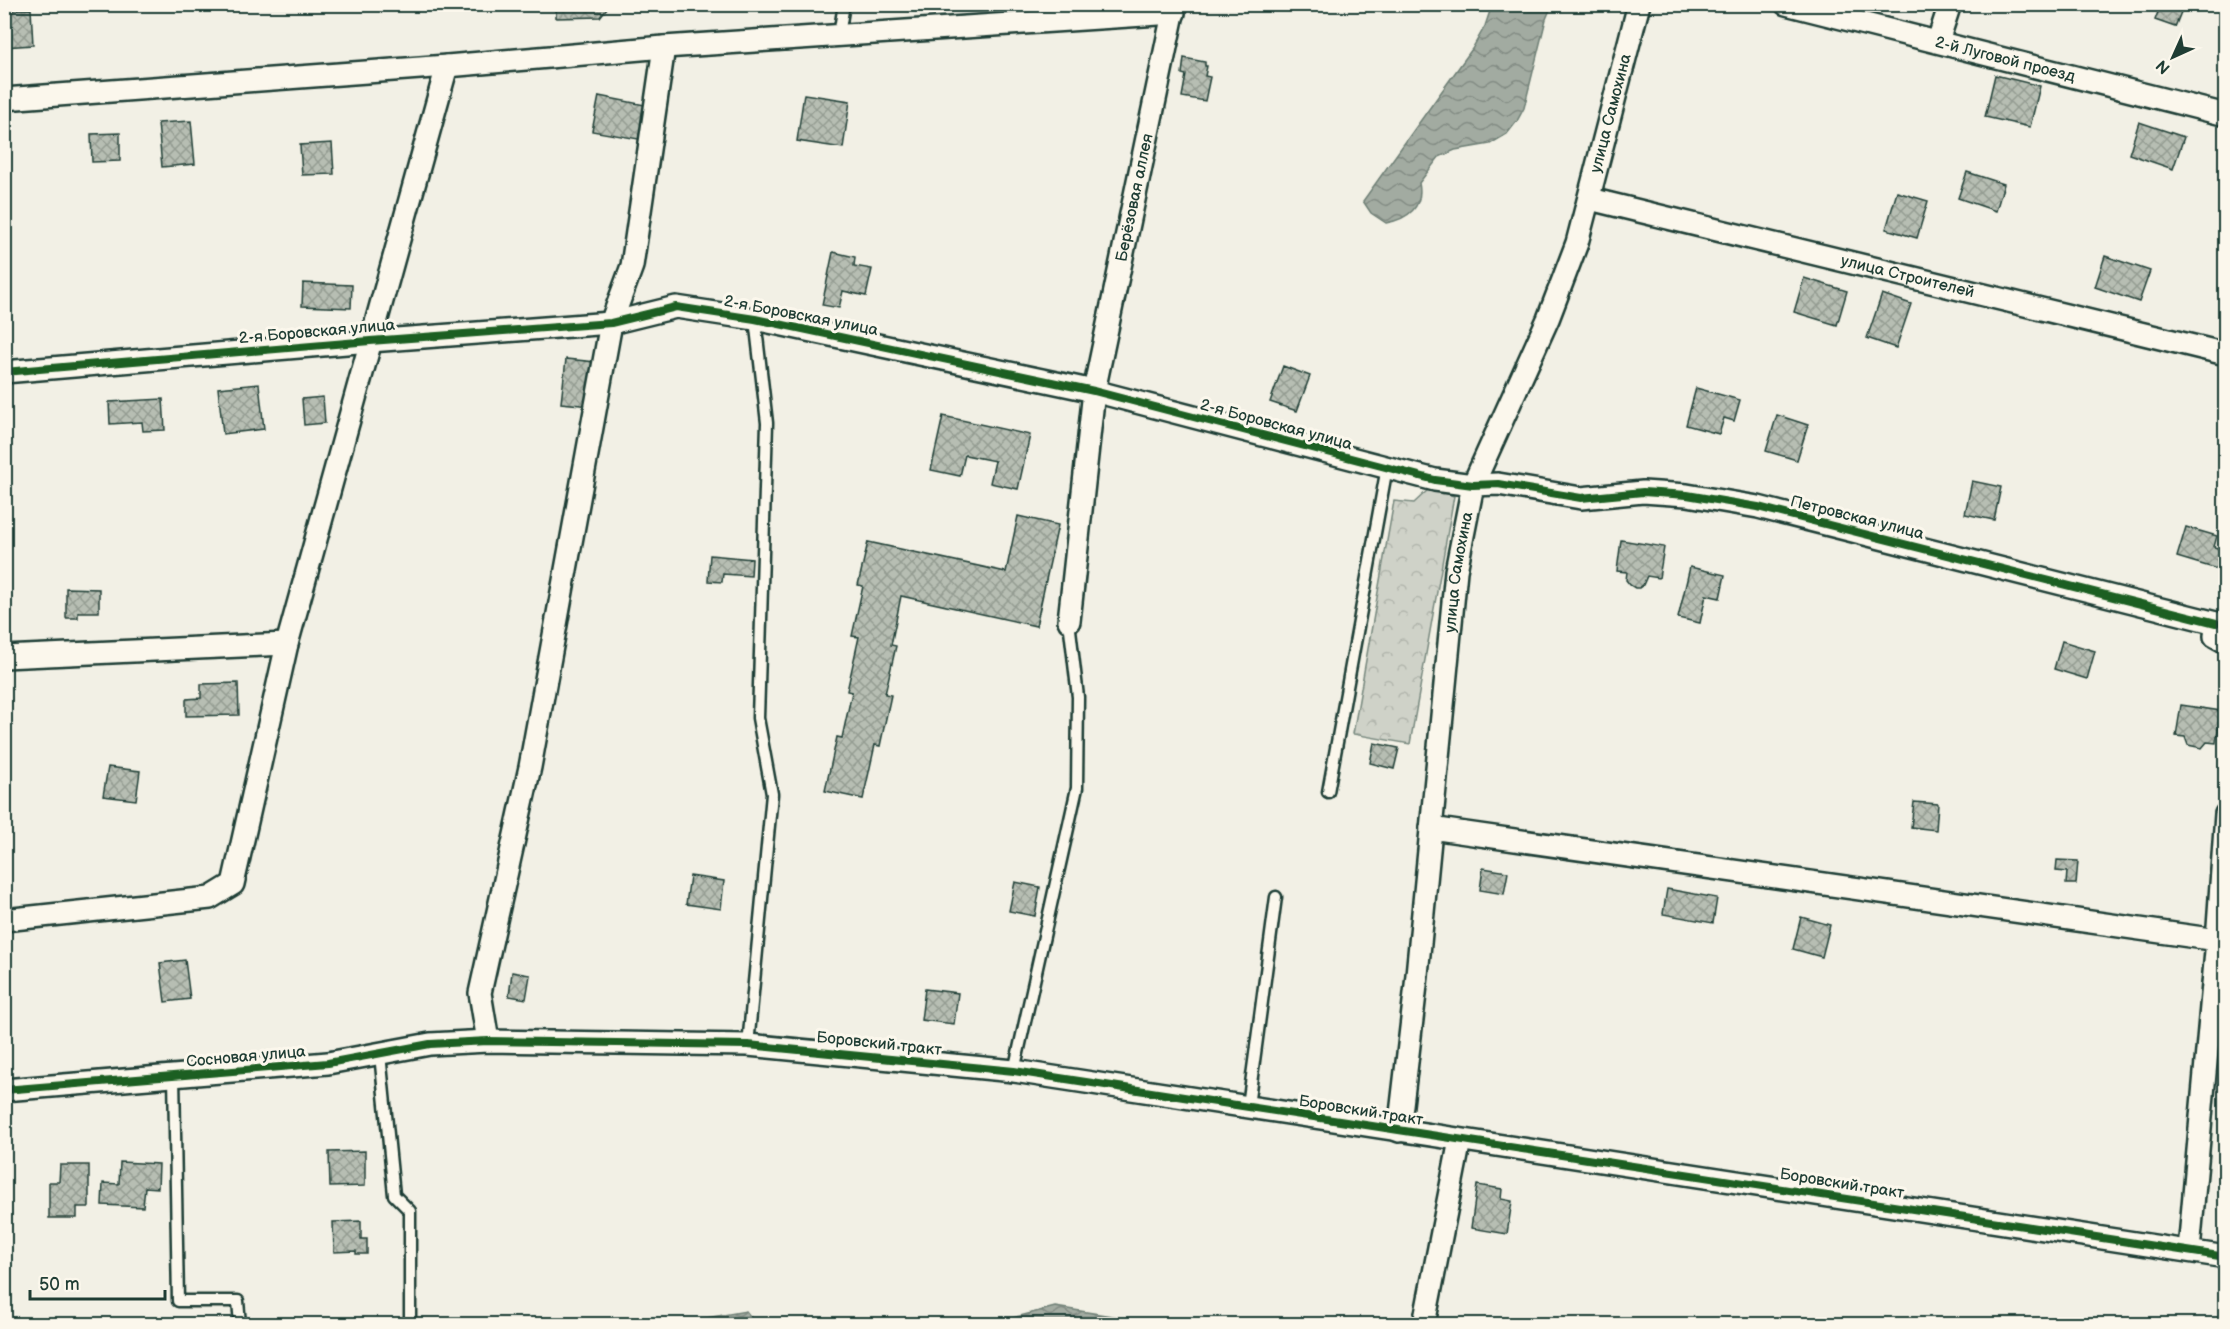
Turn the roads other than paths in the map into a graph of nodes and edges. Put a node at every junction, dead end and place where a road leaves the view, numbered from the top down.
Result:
1 (844, 4) edge
2 (1639, 4) edge
3 (1786, 4) edge
4 (1950, 4) edge
5 (1174, 9) edge
6 (839, 35) junction
7 (1938, 41) junction
8 (664, 47) junction
9 (447, 66) junction
10 (4, 99) edge
11 (2226, 115) edge
12 (1590, 199) junction
13 (755, 319) junction
14 (611, 323) junction
15 (370, 341) junction
16 (2226, 354) edge
17 (4, 372) edge
18 (1094, 391) junction
19 (1387, 467) junction
20 (1473, 485) junction
21 (2221, 620) edge
22 (1069, 621) joint
23 (2226, 642) edge
24 (287, 645) junction
25 (4, 657) edge
26 (1328, 792) dead end
27 (2226, 814) edge
28 (1431, 828) junction
29 (1276, 897) dead end
30 (4, 920) edge
31 (2217, 940) junction
32 (488, 1041) junction
33 (748, 1045) junction
34 (380, 1054) junction
35 (1014, 1071) junction
36 (174, 1076) junction
37 (4, 1090) edge
38 (1248, 1106) junction
39 (1399, 1131) junction
40 (1460, 1140) junction
41 (2189, 1250) junction
42 (2226, 1257) edge
43 (240, 1324) edge
44 (410, 1324) edge
45 (1424, 1324) edge

1 - 6 lane
2 - 12 street, улица Самохина
3 - 7 street, 2-й Луговой проезд
4 - 7 street
5 - 6 street
5 - 18 street, Берёзовая аллея
6 - 8 street
7 - 11 street, 2-й Луговой проезд
8 - 9 street
8 - 14 street
9 - 10 street
9 - 15 street
12 - 16 street, улица Строителей
12 - 20 street, улица Самохина
13 - 14 street, 2-я Боровская улица
13 - 18 street, 2-я Боровская улица
13 - 33 lane
14 - 15 street, 2-я Боровская улица
14 - 32 street
15 - 17 street, 2-я Боровская улица
15 - 24 street
18 - 19 street, 2-я Боровская улица
18 - 22 street, Берёзовая аллея
19 - 20 street, 2-я Боровская улица
19 - 26 lane
20 - 21 street, Петровская улица
20 - 28 street, улица Самохина
21 - 23 street, Петровская улица
22 - 35 lane
24 - 25 street
24 - 30 street
27 - 31 street
28 - 31 street
28 - 39 street, улица Самохина
29 - 38 lane
31 - 41 street
32 - 33 street, Боровский тракт
32 - 34 street, Сосновая улица
33 - 35 street, Боровский тракт
34 - 36 street, Сосновая улица
34 - 44 lane
35 - 38 street, Боровский тракт
36 - 37 street, Сосновая улица
36 - 43 lane
38 - 39 street, Боровский тракт
39 - 40 street, Боровский тракт
40 - 41 street, Боровский тракт
40 - 45 street
41 - 42 street, Боровский тракт

